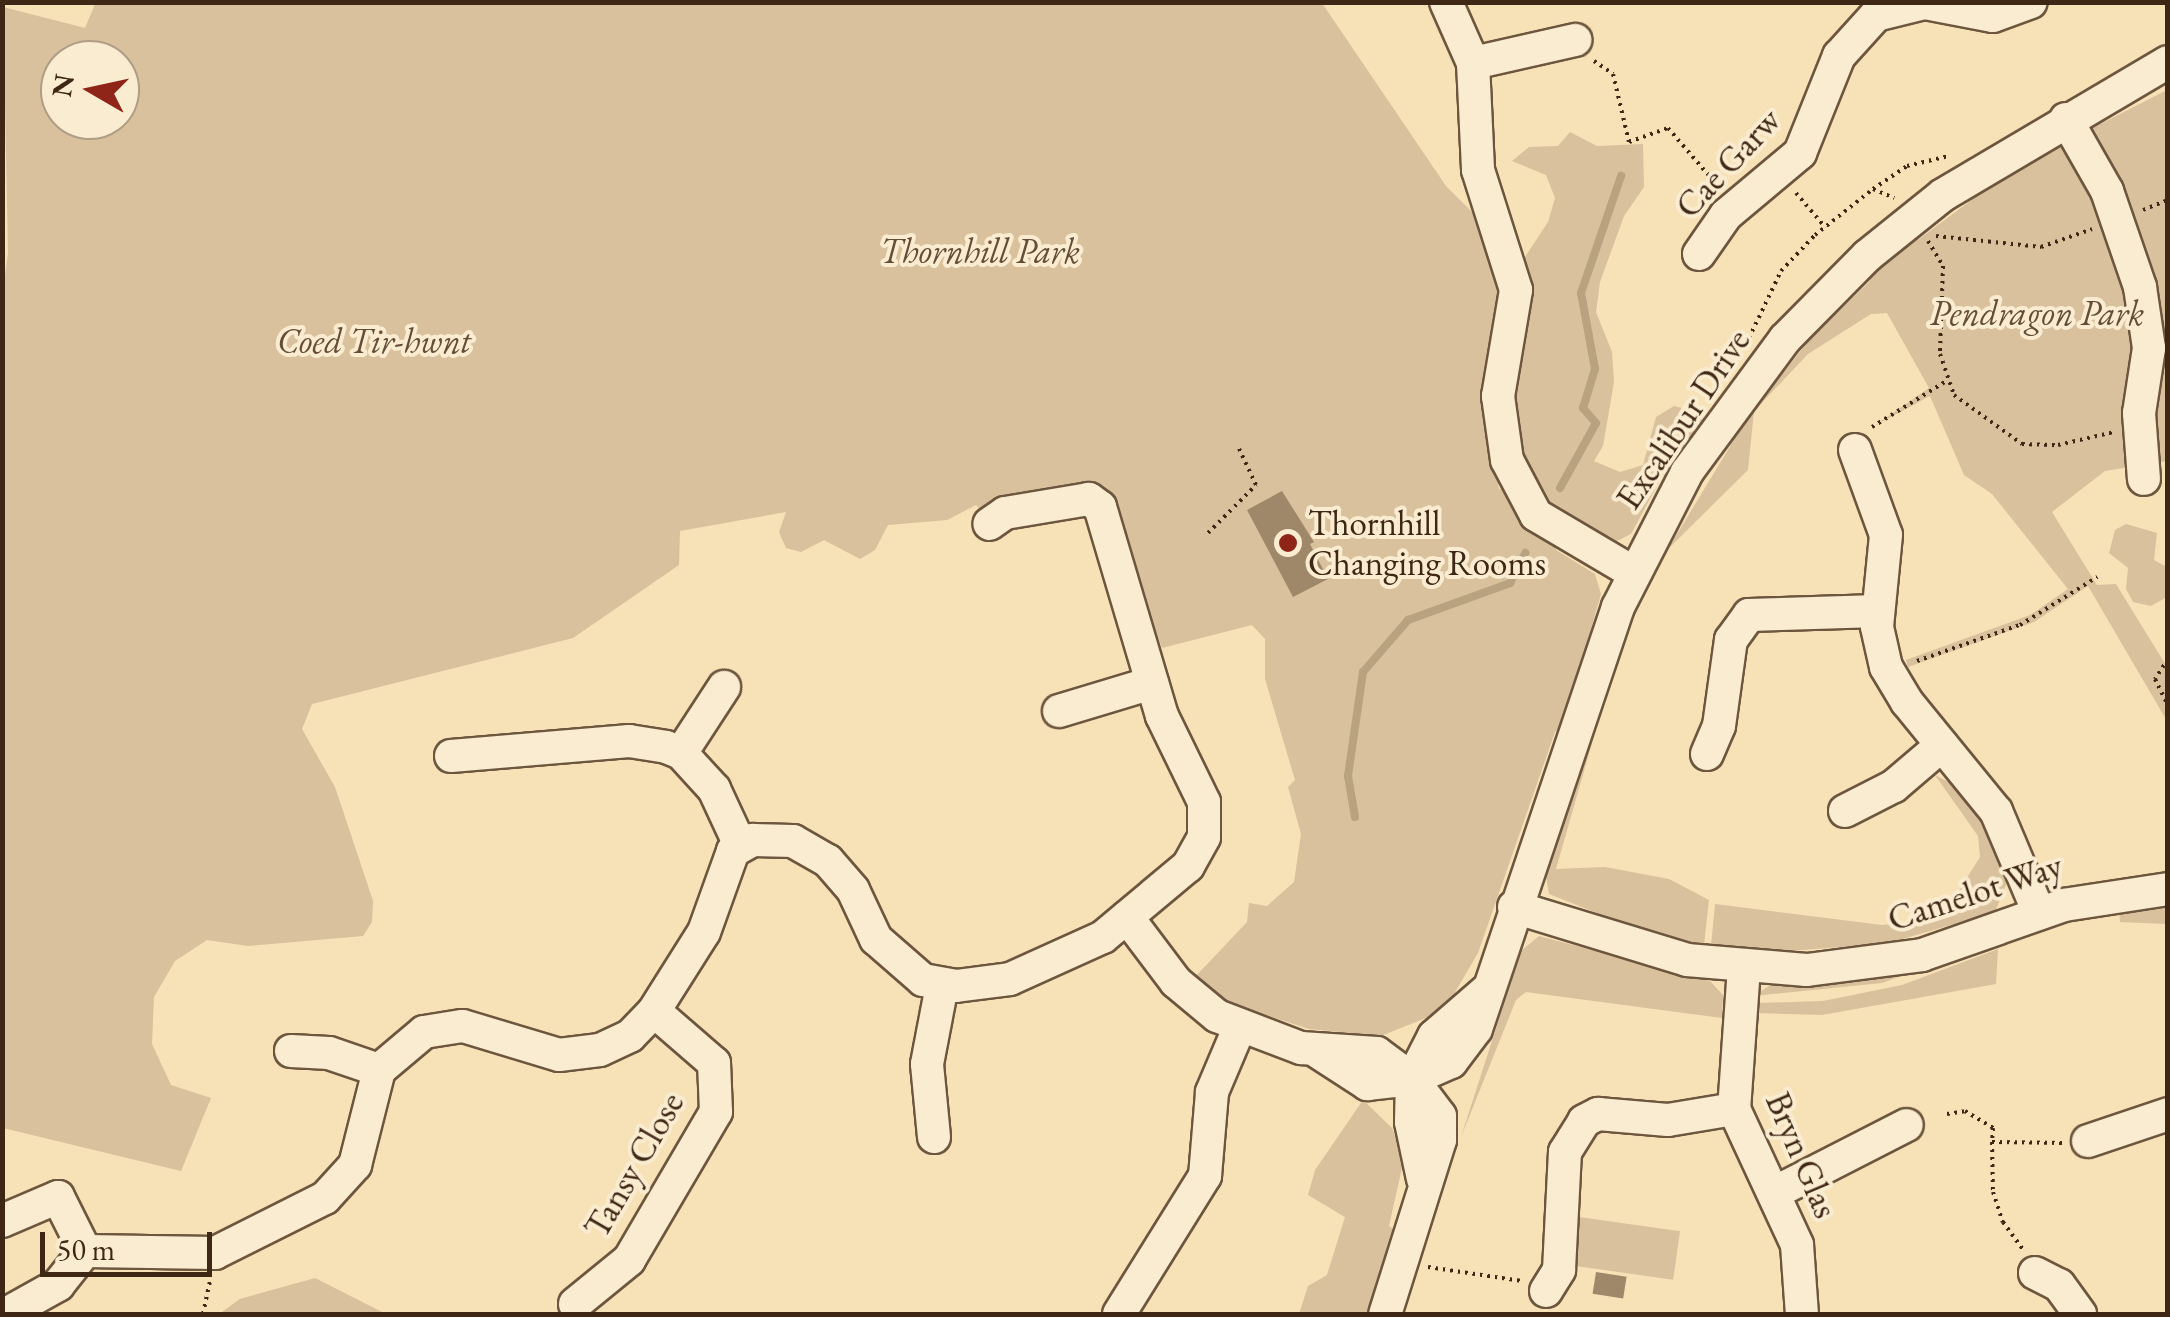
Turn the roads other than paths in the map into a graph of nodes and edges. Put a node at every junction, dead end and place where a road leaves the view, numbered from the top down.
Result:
1 (1446, 2) edge
2 (2031, 2) edge
3 (1576, 40) road end
4 (2168, 62) edge
5 (1473, 63) junction
6 (2066, 119) junction
7 (1698, 254) dead end
8 (1863, 440) road end
9 (2144, 480) dead end
10 (989, 524) dead end
11 (1634, 573) junction
12 (1878, 611) junction
13 (1152, 683) junction
14 (724, 687) dead end
15 (1059, 711) dead end
16 (1942, 745) junction
17 (681, 753) junction
18 (1707, 754) dead end
19 (451, 756) dead end
20 (1845, 810) dead end
21 (740, 845) junction
22 (2168, 889) edge
23 (1514, 907) junction
24 (2039, 913) junction
25 (1127, 917) junction
26 (1744, 967) junction
27 (942, 985) junction
28 (654, 1011) junction
29 (1240, 1026) junction
30 (291, 1051) dead end
31 (379, 1070) junction
32 (1412, 1078) junction
33 (1734, 1109) junction
34 (2168, 1114) edge
35 (1908, 1125) dead end
36 (934, 1137) dead end
37 (2076, 1142) road end
38 (1774, 1193) junction
39 (2, 1221) edge
40 (85, 1250) junction
41 (2030, 1262) road end
42 (1534, 1286) road end
43 (576, 1304) dead end
44 (6, 1314) edge
45 (1119, 1314) edge
46 (1386, 1314) edge
47 (1802, 1314) edge
48 (2080, 1314) edge

1 - 5 street
2 - 7 street, Cae Garw
3 - 5 street
4 - 6 street, Excalibur Drive
5 - 11 street
6 - 9 street
6 - 11 street, Excalibur Drive
8 - 12 street
10 - 13 street
11 - 23 street, Excalibur Drive
12 - 16 street
12 - 18 street
13 - 15 street
13 - 25 street
14 - 17 street
16 - 20 street
16 - 24 street
17 - 19 street
17 - 21 street
21 - 27 street
21 - 28 street
22 - 24 street, Camelot Way
23 - 26 street, Camelot Way
23 - 32 street, Excalibur Drive
24 - 26 street, Camelot Way
25 - 27 street
25 - 29 street
26 - 33 street, Bryn Glas
27 - 36 street
28 - 31 street
28 - 43 street, Tansy Close
29 - 32 street
29 - 45 street
30 - 31 street
31 - 40 street
32 - 46 street
33 - 38 street, Bryn Glas
33 - 42 street
34 - 37 street
35 - 38 street
38 - 47 street, Bryn Glas
39 - 40 street
40 - 44 street
41 - 48 street

